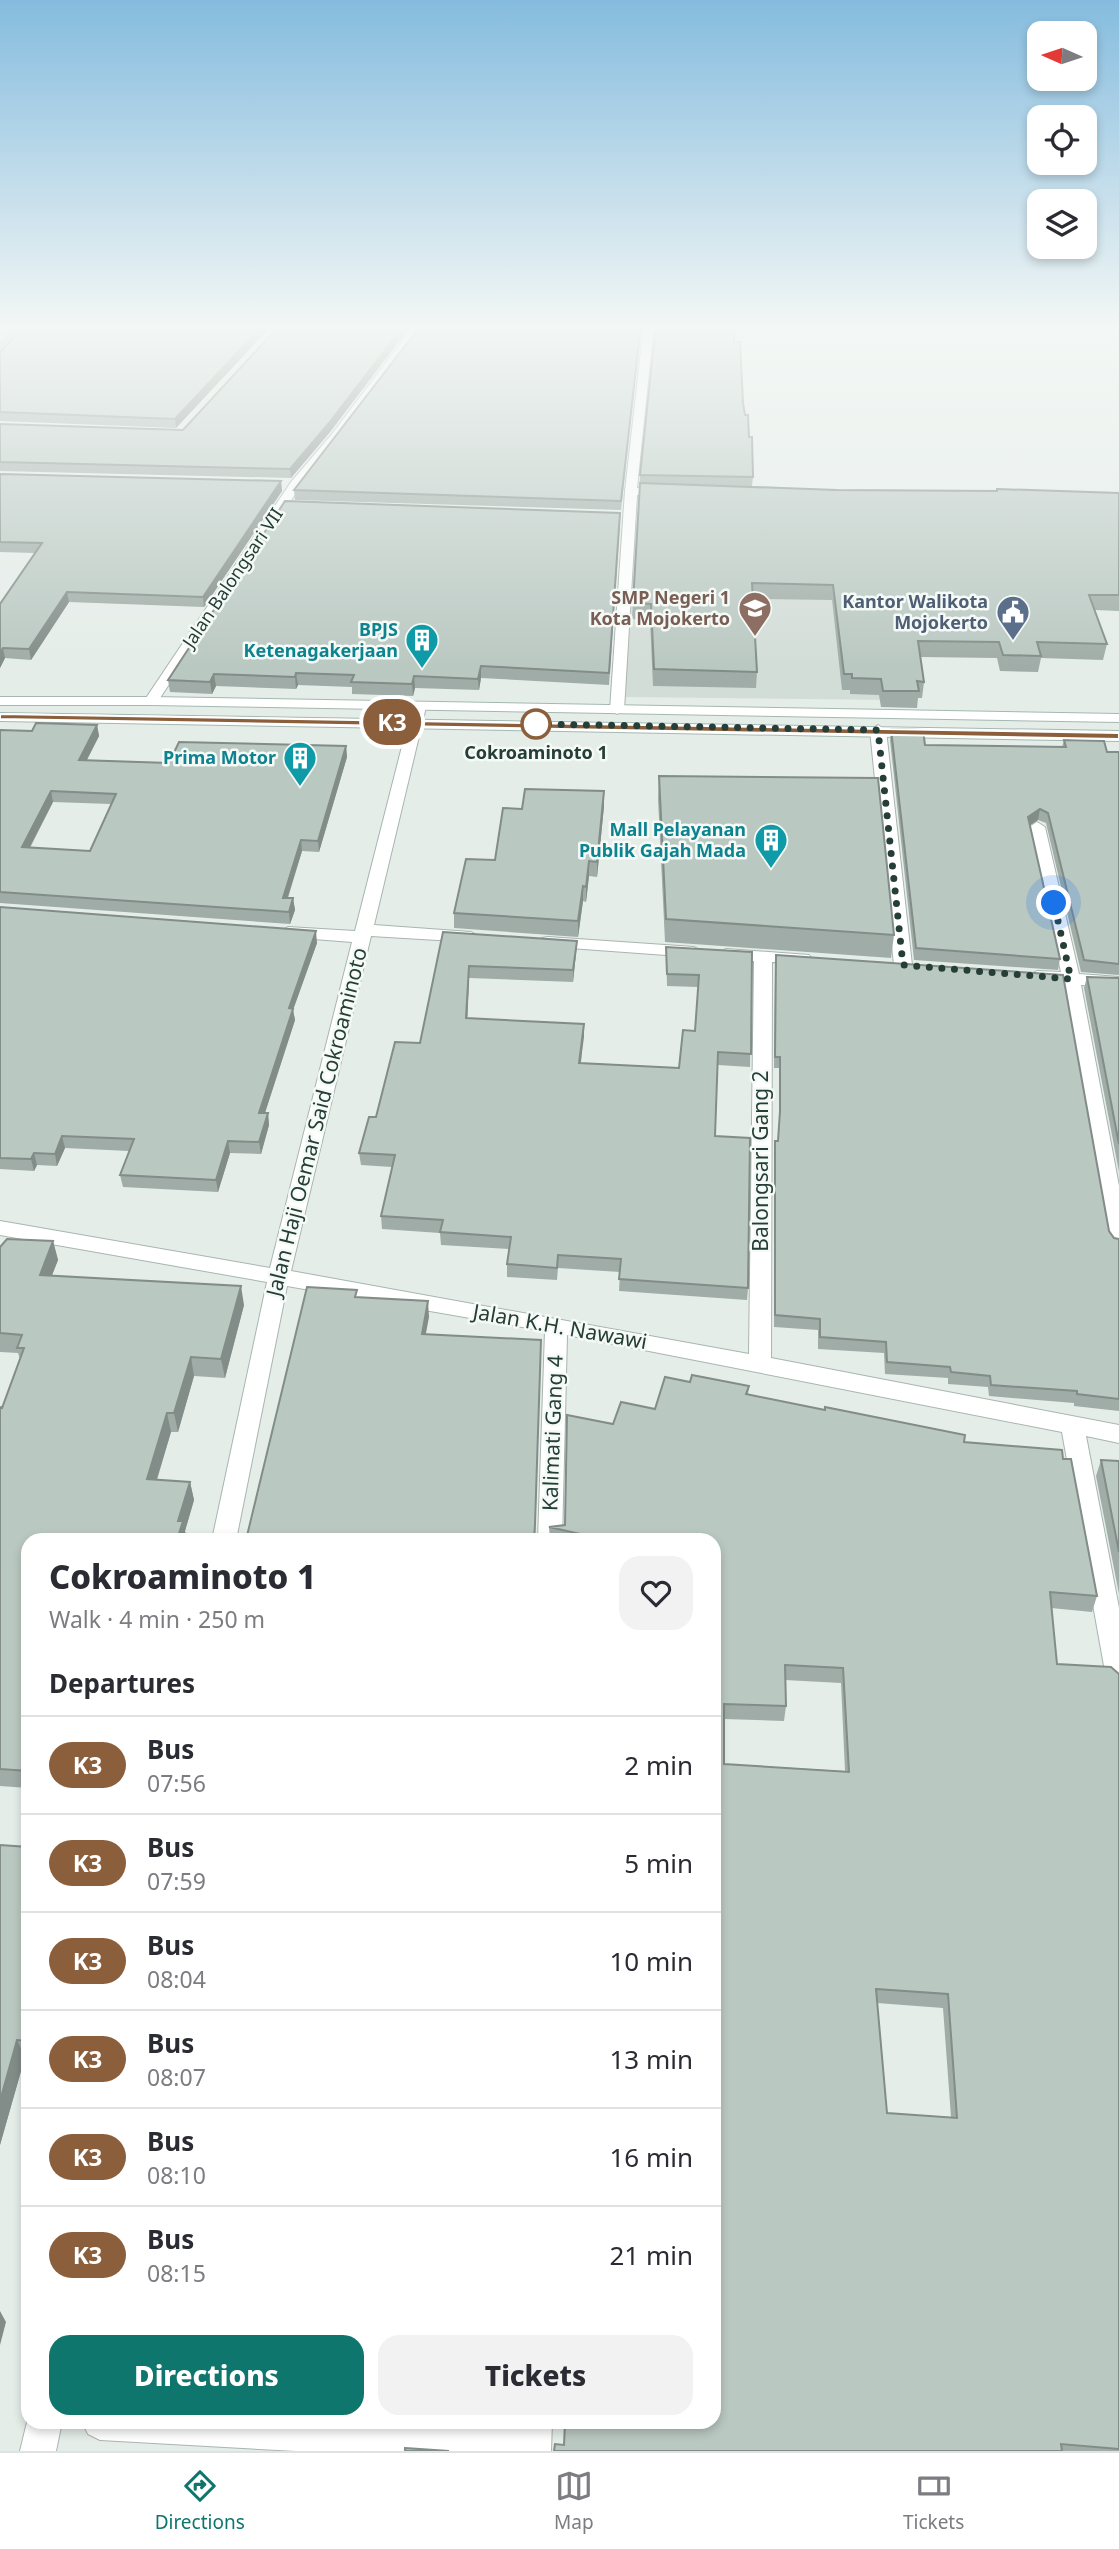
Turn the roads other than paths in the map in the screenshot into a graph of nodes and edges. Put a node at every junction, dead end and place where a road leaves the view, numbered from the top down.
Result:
1 (334, 438) edge
2 (637, 438) edge
3 (631, 491) junction
4 (685, 492) edge
5 (0, 701) edge
6 (151, 701) junction
7 (617, 710) junction
8 (417, 715) junction
9 (0, 717) edge
10 (657, 718) junction
11 (1119, 718) edge
12 (878, 730) junction
13 (1119, 736) edge
14 (1037, 827) edge
15 (268, 930) edge
16 (364, 934) junction
17 (488, 939) edge
18 (529, 941) edge
19 (763, 956) junction
20 (827, 960) edge
21 (903, 965) edge
22 (1019, 974) edge
23 (1071, 979) junction
24 (1119, 982) edge
25 (6, 1229) edge
26 (1119, 1242) edge
27 (0, 1255) edge
28 (278, 1279) junction
29 (556, 1325) junction
30 (760, 1366) junction
31 (1072, 1425) junction
32 (1119, 1434) edge
33 (225, 1533) edge
34 (550, 1533) edge
35 (1119, 1677) edge
36 (43, 2429) edge
37 (268, 2429) edge
38 (533, 2440) edge
39 (38, 2451) edge

1 - 6 street, Jalan Balongsari VII
2 - 3 street
3 - 4 street
3 - 7 street
5 - 6 street
6 - 8 street
7 - 8 street
7 - 10 street
8 - 9 street
8 - 10 street
8 - 16 street, Jalan Haji Oemar Said Cokroaminoto
10 - 11 street
10 - 12 street
12 - 13 street
12 - 21 street
14 - 23 street
15 - 16 street
16 - 17 street
16 - 28 street, Jalan Haji Oemar Said Cokroaminoto
18 - 19 street
19 - 20 street
19 - 30 street, Balongsari Gang 2
22 - 23 street
23 - 24 street
23 - 26 street
25 - 27 street
25 - 28 street, Jalan K.H. Nawawi
28 - 29 street, Jalan K.H. Nawawi
28 - 33 street, Jalan Haji Oemar Said Cokroaminoto
29 - 30 street, Jalan K.H. Nawawi
29 - 34 street, Kalimati Gang 4
30 - 31 street, Jalan K.H. Nawawi
31 - 32 street, Jalan K.H. Nawawi
31 - 35 street
36 - 39 street
37 - 38 street

